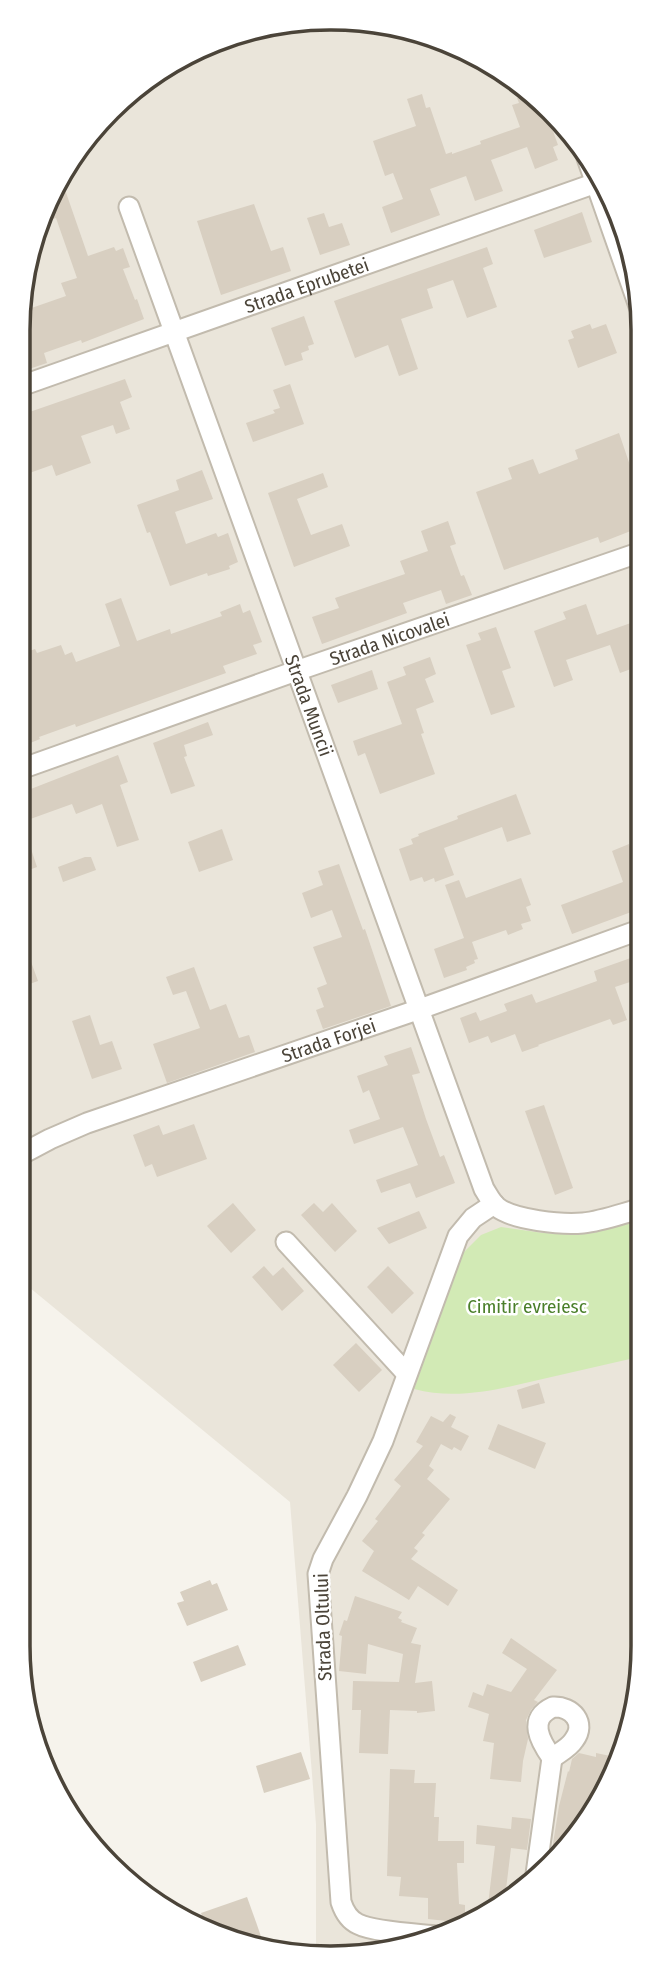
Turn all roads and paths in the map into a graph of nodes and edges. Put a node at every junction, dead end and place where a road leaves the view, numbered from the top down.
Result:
1 (593, 184) edge
2 (604, 206) edge
3 (130, 207) dead end
4 (622, 257) edge
5 (174, 332) junction
6 (30, 383) edge
7 (631, 555) edge
8 (296, 671) junction
9 (30, 766) edge
10 (631, 933) edge
11 (419, 1009) junction
12 (30, 1150) edge
13 (494, 1204) junction
14 (631, 1211) edge
15 (286, 1242) dead end
16 (407, 1374) junction
17 (552, 1758) dead end
18 (537, 1864) edge
19 (417, 1933) edge

1 - 5 street, Strada Eprubetei
2 - 4 street
3 - 5 street, Strada Muncii
5 - 6 street, Strada Eprubetei
5 - 8 street, Strada Muncii
7 - 8 street, Strada Nicovalei
8 - 9 street, Strada Nicovalei
8 - 11 street, Strada Muncii
10 - 11 street, Strada Forjei
11 - 12 street, Strada Forjei
11 - 13 street, Strada Muncii
13 - 14 street
13 - 16 street, Strada Oltului
15 - 16 street
16 - 19 street, Strada Oltului
17 - 18 street

